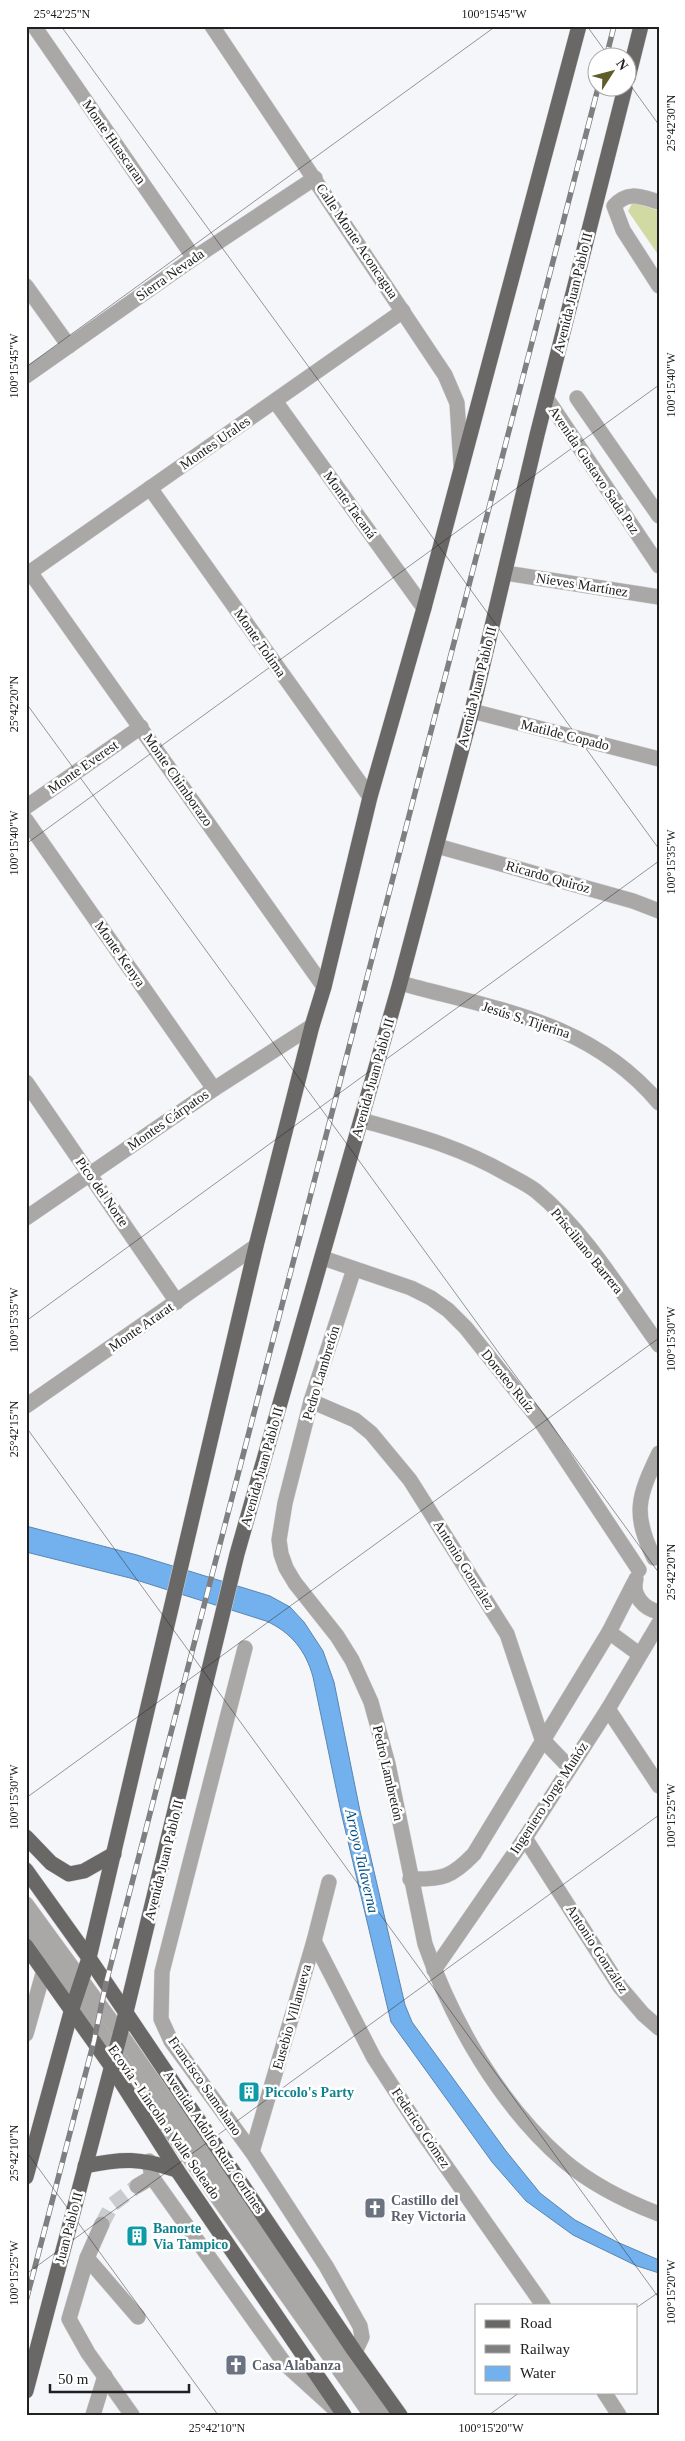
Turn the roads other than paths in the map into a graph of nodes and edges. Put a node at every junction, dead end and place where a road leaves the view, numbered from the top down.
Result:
1 (34, 26) edge
2 (212, 26) edge
3 (579, 26) edge
4 (641, 26) edge
5 (636, 48) edge
6 (622, 98) edge
7 (315, 178) junction
8 (659, 202) edge
9 (194, 258) junction
10 (26, 286) edge
11 (659, 286) edge
12 (403, 310) junction
13 (69, 346) junction
14 (26, 376) edge
15 (577, 398) dead end
16 (547, 399) junction
17 (275, 401) junction
18 (461, 471) junction
19 (150, 488) junction
20 (659, 516) edge
21 (659, 566) edge
22 (506, 573) junction
23 (28, 574) edge
24 (659, 597) edge
25 (424, 608) junction
26 (472, 711) junction
27 (141, 727) junction
28 (659, 759) edge
29 (370, 797) junction
30 (26, 807) edge
31 (26, 820) edge
32 (437, 846) junction
33 (659, 911) edge
34 (400, 984) junction
35 (324, 987) junction
36 (312, 1026) junction
37 (26, 1082) edge
38 (214, 1089) junction
39 (659, 1103) edge
40 (361, 1120) junction
41 (90, 1175) junction
42 (26, 1218) edge
43 (256, 1246) junction
44 (323, 1258) junction
45 (354, 1269) junction
46 (177, 1302) junction
47 (659, 1345) edge
48 (312, 1401) junction
49 (26, 1406) edge
50 (659, 1453) edge
51 (657, 1558) edge
52 (636, 1576) junction
53 (659, 1612) edge
54 (659, 1623) edge
55 (609, 1632) junction
56 (245, 1648) dead end
57 (640, 1654) junction
58 (608, 1709) junction
59 (542, 1739) junction
60 (569, 1766) junction
61 (659, 1786) edge
62 (26, 1837) edge
63 (525, 1838) junction
64 (114, 1854) junction
65 (26, 1870) edge
66 (410, 1879) junction
67 (329, 1882) dead end
68 (26, 1904) edge
69 (26, 1926) edge
70 (314, 1941) junction
71 (26, 1946) edge
72 (89, 1958) junction
73 (44, 1970) junction
74 (434, 1970) junction
75 (83, 1981) junction
76 (30, 2001) edge
77 (74, 2005) junction
78 (126, 2012) junction
79 (659, 2028) edge
80 (120, 2033) junction
81 (26, 2034) edge
82 (113, 2059) junction
83 (252, 2152) junction
84 (149, 2161) junction
85 (85, 2166) junction
86 (177, 2170) junction
87 (26, 2177) edge
88 (152, 2177) junction
89 (137, 2186) tunnel mouth
90 (659, 2214) edge
91 (102, 2224) tunnel mouth
92 (87, 2258) junction
93 (542, 2304) edge
94 (138, 2318) dead end
95 (355, 2352) junction
96 (105, 2376) junction
97 (26, 2391) edge
98 (605, 2394) edge
99 (93, 2415) edge
100 (132, 2415) edge
101 (343, 2415) edge
102 (371, 2415) edge
103 (385, 2415) edge
104 (400, 2415) edge
105 (619, 2415) edge

1 - 9 street, Monte Huascaran
2 - 7 street, Calle Monte Aconcagua
3 - 18 main road
4 - 5 main road
6 - 16 main road, Avenida Juan Pablo II
7 - 9 street, Sierra Nevada
7 - 12 street, Calle Monte Aconcagua
8 - 11 street
9 - 13 street, Sierra Nevada
10 - 13 street
12 - 17 street, Montes Urales
12 - 18 street, Calle Monte Aconcagua
13 - 14 street, Sierra Nevada
15 - 20 street, Avenida Gustavo Sada Paz
16 - 21 street, Avenida Gustavo Sada Paz
16 - 22 main road, Avenida Juan Pablo II
17 - 19 street, Montes Urales
17 - 25 street, Monte Tacaná
18 - 25 main road
19 - 23 street, Montes Urales
19 - 29 street, Monte Tolima
22 - 24 street, Nieves Martínez
22 - 26 main road, Avenida Juan Pablo II
23 - 27 street, Monte Chimborazo
25 - 29 main road
26 - 28 street, Matilde Copado
26 - 32 main road, Avenida Juan Pablo II
27 - 30 street, Monte Everest
27 - 35 street, Monte Chimborazo
29 - 35 main road
31 - 38 street, Monte Kenya
32 - 33 street, Ricardo Quiróz
32 - 34 main road, Avenida Juan Pablo II
34 - 39 street, Jesús S. Tijerina
34 - 40 main road, Avenida Juan Pablo II
35 - 36 main road
36 - 38 street, Montes Cárpatos
36 - 43 main road
37 - 41 street, Pico del Norte
38 - 41 street, Montes Cárpatos
40 - 44 main road, Avenida Juan Pablo II
40 - 47 street, Prisciliano Barrera
41 - 42 street, Montes Cárpatos
41 - 46 street, Pico del Norte
43 - 46 street, Monte Ararat
43 - 64 main road
44 - 45 street, Doroteo Ruíz
44 - 78 main road, Avenida Juan Pablo II
45 - 48 street, Pedro Lambretón
45 - 52 street, Doroteo Ruíz
46 - 49 street, Monte Ararat
48 - 59 street, Antonio González
48 - 66 street, Pedro Lambretón
50 - 51 street
51 - 52 street
52 - 53 street, Doroteo Ruíz
52 - 55 street
54 - 57 street, Ingeniero Jorge Muñóz
55 - 57 street
55 - 59 street
56 - 83 street, Francisco Samohano
57 - 58 street, Ingeniero Jorge Muñóz
58 - 60 street, Ingeniero Jorge Muñóz
58 - 61 street
59 - 60 street, Antonio González
59 - 66 street
60 - 63 street, Ingeniero Jorge Muñóz
62 - 64 main road
63 - 74 street, Ingeniero Jorge Muñóz
63 - 79 street, Antonio González
64 - 72 main road
65 - 72 main road, Avenida Adolfo Ruíz Cortines
66 - 74 street, Pedro Lambretón
67 - 70 street, Eusebio Villanueva
68 - 75 street
69 - 77 street
70 - 83 street, Eusebio Villanueva
70 - 93 street, Federico Gómez
71 - 73 main road
72 - 75 main road
72 - 78 main road, Avenida Adolfo Ruíz Cortines
73 - 76 street
73 - 77 main road
74 - 90 street, Pedro Lambretón
75 - 77 main road
75 - 80 street
76 - 81 street
77 - 82 main road
77 - 87 main road
78 - 80 main road, Avenida Juan Pablo II
78 - 95 main road, Avenida Adolfo Ruíz Cortines
80 - 82 main road, Avenida Juan Pablo II
80 - 103 street
82 - 85 main road, Juan Pablo II
82 - 86 main road
82 - 102 street, Ecovía - Lincoln a Valle Soleado
83 - 95 street, Francisco Samohano
84 - 85 main road
84 - 86 main road
84 - 88 street
85 - 97 main road, Juan Pablo II
86 - 101 main road
88 - 89 street
88 - 101 street
91 - 92 street
92 - 94 street
92 - 96 street
95 - 104 main road, Avenida Adolfo Ruíz Cortines
96 - 99 street
96 - 100 street
98 - 105 street

